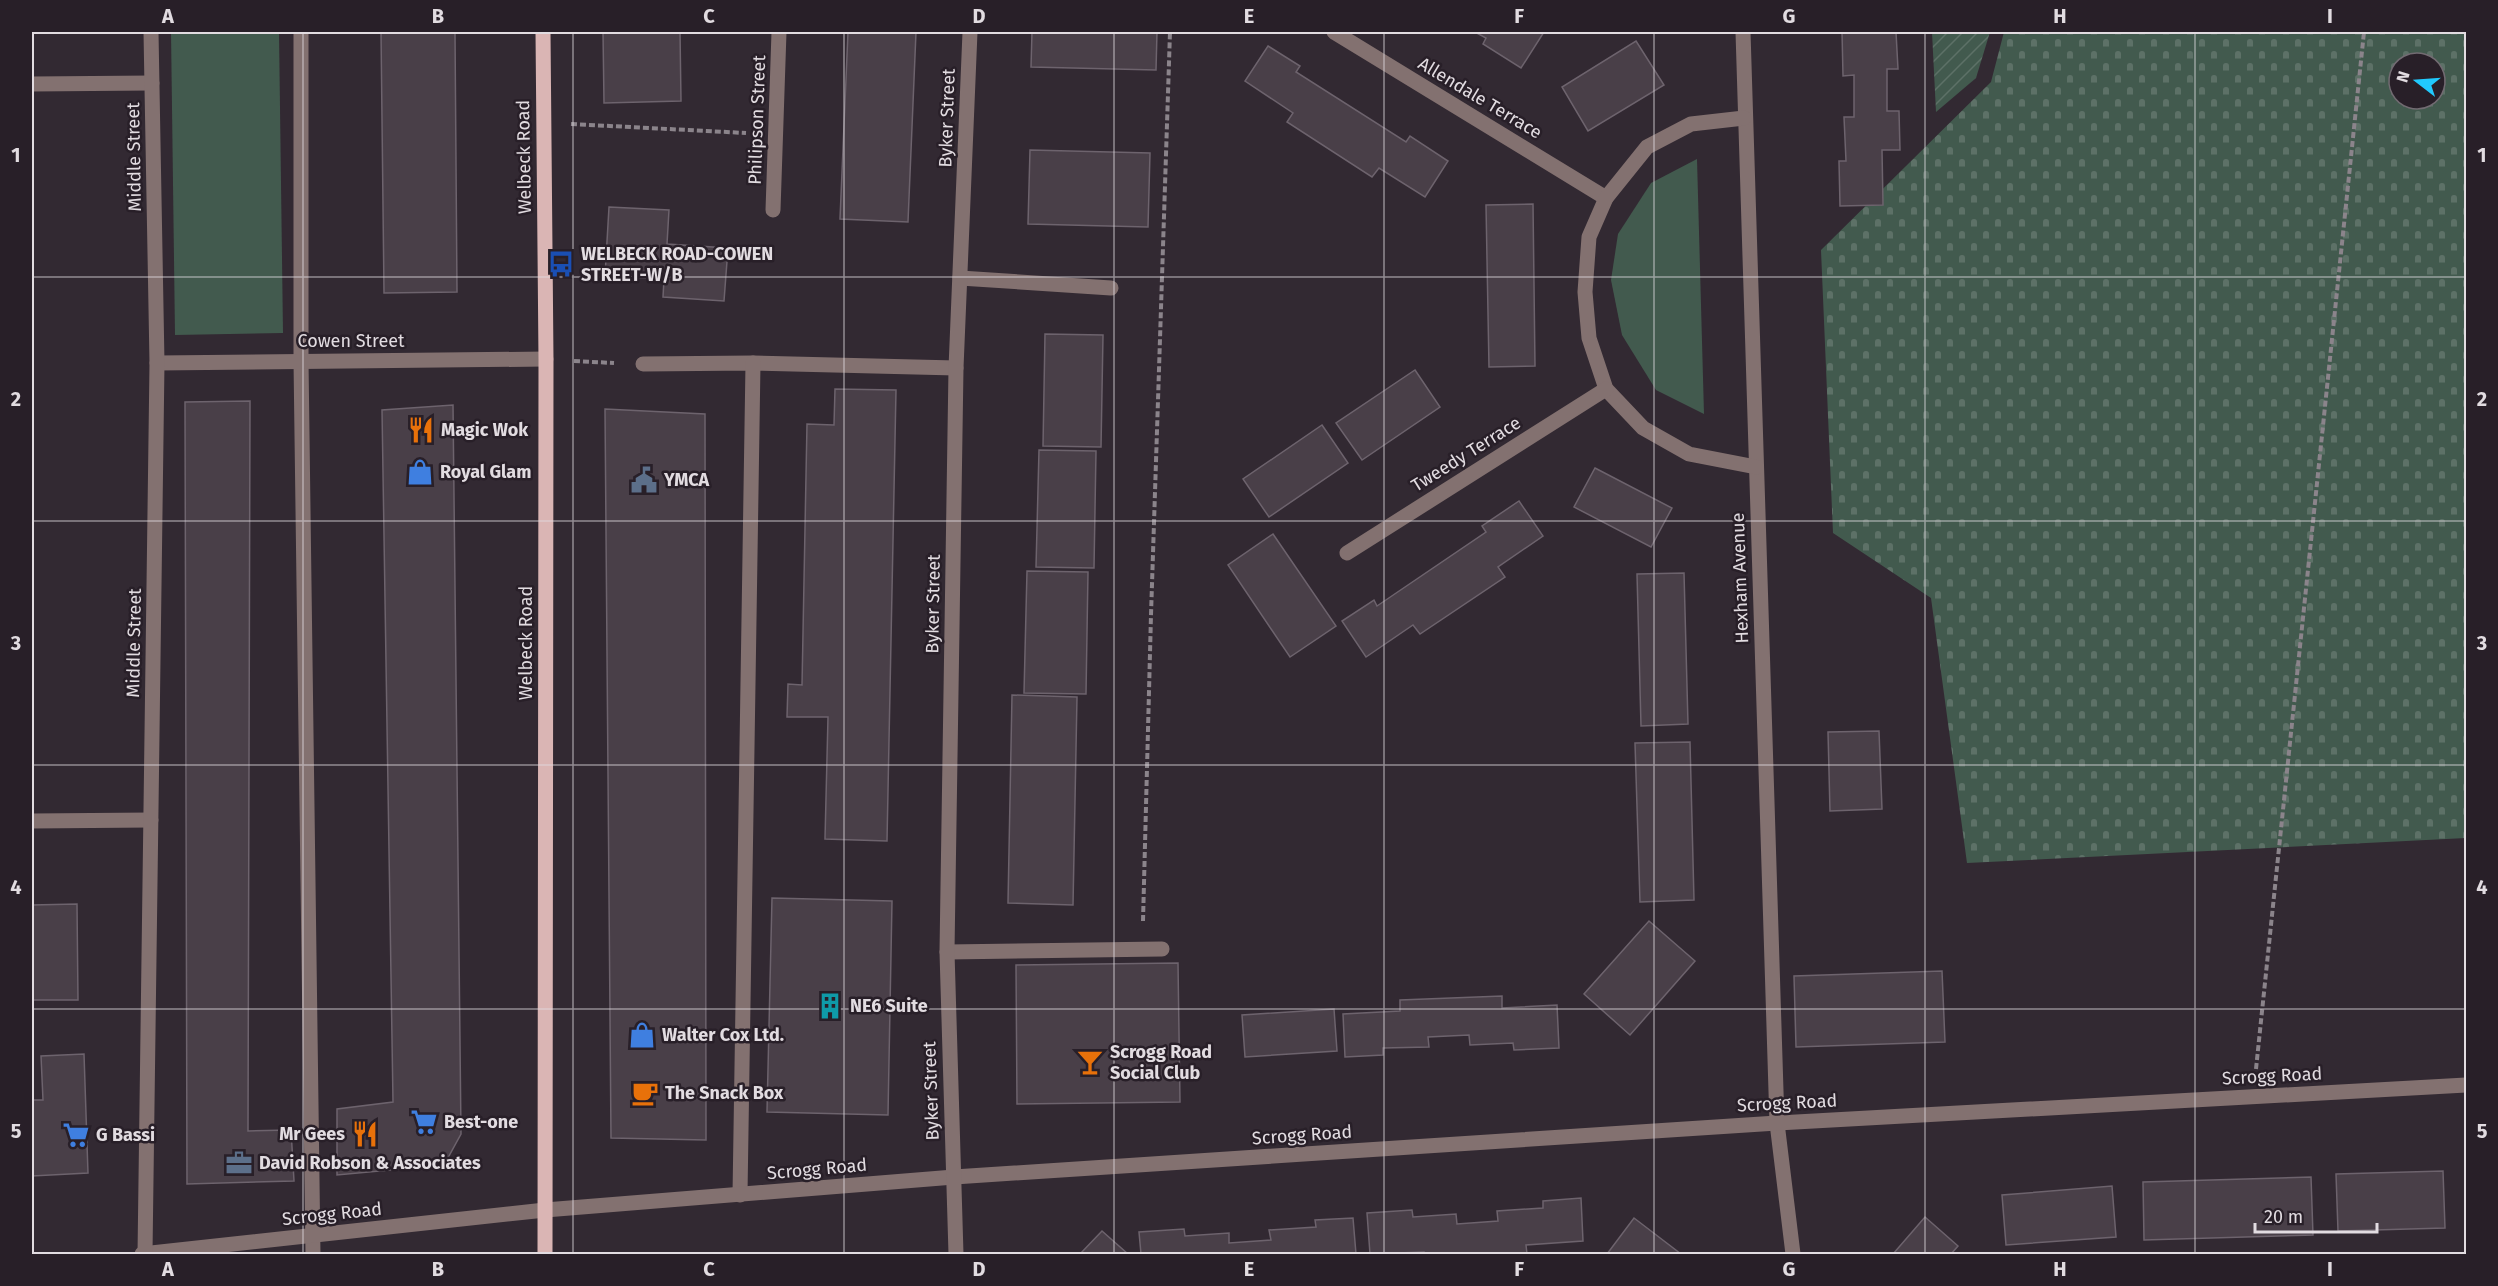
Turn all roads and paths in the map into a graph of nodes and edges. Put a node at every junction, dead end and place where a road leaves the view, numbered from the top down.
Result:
1 (151, 32) edge
2 (301, 32) edge
3 (543, 32) edge
4 (779, 32) edge
5 (970, 32) edge
6 (1170, 32) edge
7 (1334, 32) edge
8 (1743, 32) edge
9 (2364, 32) edge
10 (152, 83) junction
11 (32, 84) edge
12 (1744, 118) junction
13 (543, 123) junction
14 (776, 134) junction
15 (1606, 198) junction
16 (773, 210) dead end
17 (960, 278) junction
18 (1111, 288) dead end
19 (546, 359) junction
20 (301, 361) junction
21 (157, 363) junction
22 (753, 363) junction
23 (643, 364) joint
24 (957, 368) junction
25 (1606, 388) junction
26 (1756, 467) junction
27 (1347, 553) dead end
28 (151, 820) junction
29 (32, 821) edge
30 (1142, 949) junction
31 (1162, 949) dead end
32 (947, 952) junction
33 (2466, 1085) edge
34 (2253, 1096) junction
35 (1777, 1123) junction
36 (954, 1178) junction
37 (740, 1195) junction
38 (545, 1210) junction
39 (313, 1236) junction
40 (144, 1254) edge
41 (313, 1254) edge
42 (545, 1254) edge
43 (956, 1254) edge
44 (1793, 1254) edge

1 - 10 street, Middle Street
2 - 20 street
3 - 13 main road, Welbeck Road
4 - 14 street, Philipson Street
5 - 17 street, Byker Street
6 - 30 path
7 - 15 street, Allendale Terrace
8 - 12 street, Hexham Avenue
9 - 34 path
10 - 11 street
10 - 21 street, Middle Street
12 - 15 street
12 - 26 street, Hexham Avenue
13 - 14 path
13 - 19 main road, Welbeck Road
14 - 16 street, Philipson Street
15 - 25 street
17 - 18 street
17 - 24 street, Byker Street
19 - 20 street, Cowen Street
19 - 23 path
19 - 38 main road, Welbeck Road
20 - 21 street, Cowen Street
20 - 39 street
21 - 28 street, Middle Street
22 - 23 street
22 - 24 street
22 - 37 street
24 - 32 street, Byker Street
25 - 26 street
25 - 27 street, Tweedy Terrace
26 - 35 street, Hexham Avenue
28 - 29 street
28 - 40 street, Middle Street
30 - 31 street
30 - 32 street
32 - 36 street, Byker Street
33 - 34 street, Scrogg Road
34 - 35 street, Scrogg Road
35 - 36 street, Scrogg Road
35 - 44 street, Hexham Avenue
36 - 37 street, Scrogg Road
36 - 43 street, Byker Street
37 - 38 street, Scrogg Road
38 - 39 street, Scrogg Road
38 - 42 main road, Welbeck Road
39 - 40 street, Scrogg Road
39 - 41 street

